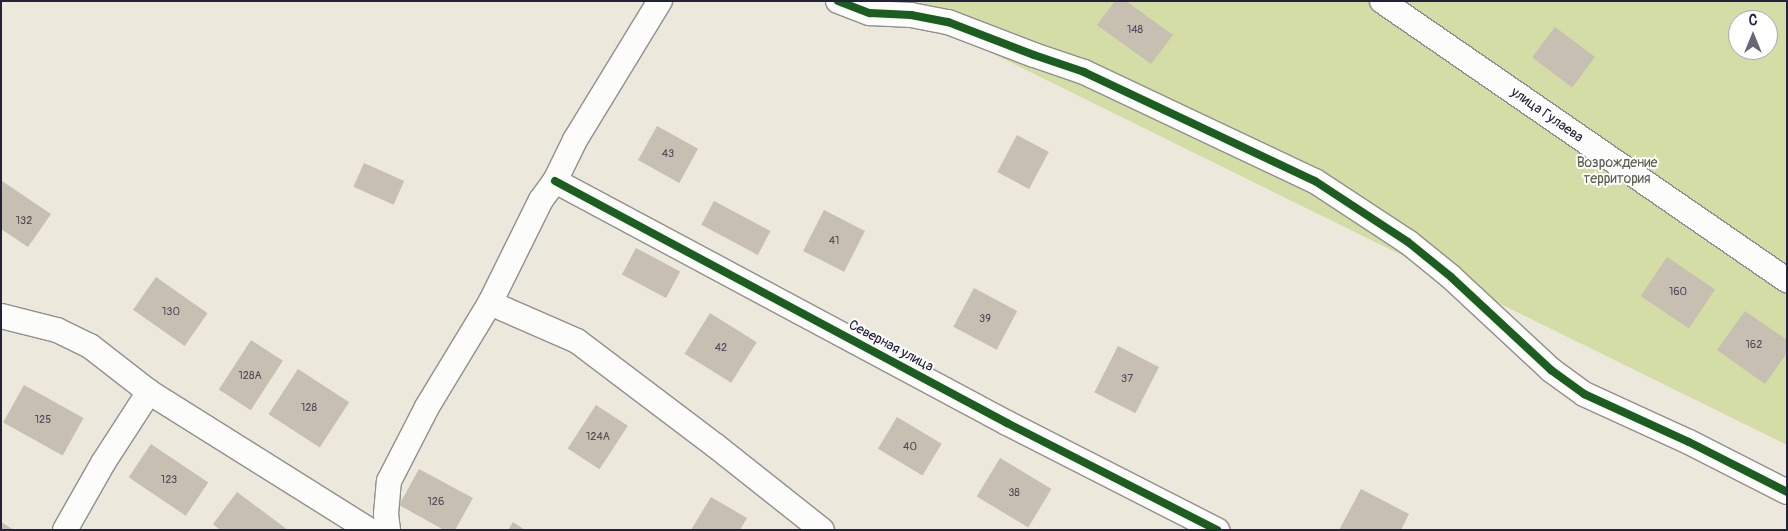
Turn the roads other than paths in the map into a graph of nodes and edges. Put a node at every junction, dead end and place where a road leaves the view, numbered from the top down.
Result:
1 (660, 1) edge
2 (838, 1) edge
3 (1382, 1) edge
4 (555, 181) junction
5 (1787, 280) edge
6 (490, 303) junction
7 (1, 316) edge
8 (149, 392) junction
9 (1787, 492) edge
10 (65, 530) edge
11 (369, 530) edge
12 (388, 530) edge
13 (822, 530) edge
14 (1216, 530) edge

1 - 4 street
2 - 9 street
3 - 5 street, улица Гулаева
4 - 6 street
4 - 14 street, Северная улица
6 - 12 street
6 - 13 street
7 - 8 street
8 - 10 street
8 - 11 street

